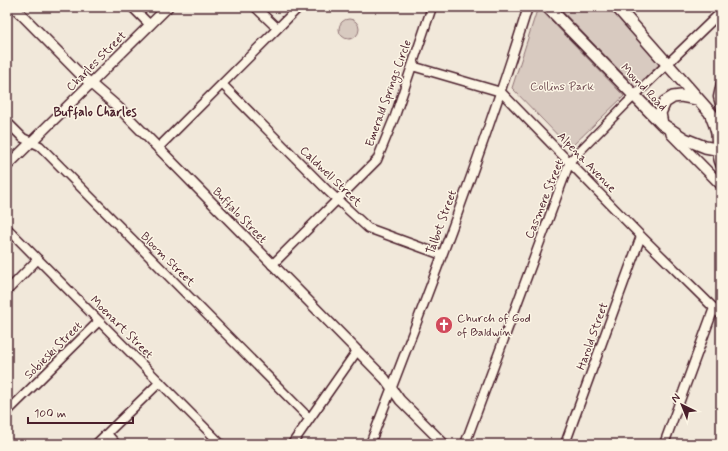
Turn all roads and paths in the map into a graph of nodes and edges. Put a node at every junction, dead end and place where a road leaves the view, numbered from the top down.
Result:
1 (14, 7) edge
2 (132, 7) edge
3 (168, 7) edge
4 (255, 7) edge
5 (299, 7) edge
6 (432, 7) edge
7 (528, 7) edge
8 (548, 7) edge
9 (617, 7) edge
10 (721, 12) edge
11 (150, 25) junction
12 (277, 28) junction
13 (668, 65) junction
14 (412, 66) junction
15 (92, 83) junction
16 (721, 83) edge
17 (222, 84) junction
18 (501, 92) junction
19 (635, 96) junction
20 (697, 99) junction
21 (721, 108) edge
22 (708, 112) junction
23 (7, 122) edge
24 (662, 124) junction
25 (721, 125) edge
26 (30, 143) junction
27 (158, 148) junction
28 (719, 150) edge
29 (570, 161) junction
30 (721, 165) edge
31 (7, 166) edge
32 (721, 185) edge
33 (337, 199) junction
34 (7, 228) edge
35 (641, 236) junction
36 (442, 255) junction
37 (38, 259) junction
38 (272, 265) junction
39 (7, 291) edge
40 (714, 308) junction
41 (721, 315) edge
42 (99, 321) junction
43 (357, 351) junction
44 (160, 382) junction
45 (392, 389) junction
46 (7, 412) edge
47 (309, 418) junction
48 (106, 434) junction
49 (96, 444) edge
50 (116, 444) edge
51 (221, 444) edge
52 (292, 444) edge
53 (370, 444) edge
54 (444, 444) edge
55 (465, 444) edge
56 (565, 444) edge
57 (664, 444) edge

1 - 15 street, Buffalo Street
2 - 11 street
3 - 11 street, Charles Street
4 - 12 street
5 - 12 street
6 - 14 street, Emerald Springs Circle
7 - 18 street, Talbot Street
8 - 19 main road, Mound Road
9 - 13 main road
10 - 13 street, Casmere Street
11 - 15 street, Charles Street
12 - 17 street
13 - 19 street, Casmere Street
13 - 20 main road
14 - 18 street, Alpena Avenue
14 - 33 street, Emerald Springs Circle
15 - 26 street, Charles Street
15 - 27 street, Buffalo Street
16 - 21 street
17 - 27 street
17 - 33 street, Caldwell Street
18 - 29 street, Alpena Avenue
18 - 36 street, Talbot Street
19 - 24 main road, Mound Road
19 - 29 street, Casmere Street
20 - 22 main road
20 - 24 main road
22 - 25 main road
22 - 28 street
23 - 26 street, Bloom Street
24 - 28 main road
24 - 32 street, Mound Road
26 - 31 street, Charles Street
26 - 47 street, Bloom Street
27 - 38 street, Buffalo Street
28 - 30 street
29 - 35 street, Alpena Avenue
29 - 55 street, Casmere Street
33 - 36 street, Caldwell Street
33 - 38 street, Emerald Springs Circle
34 - 37 street, Moenart Street
35 - 40 street, Alpena Avenue
35 - 56 street, Harold Street
36 - 45 street, Talbot Street
37 - 39 street
37 - 42 street, Moenart Street
38 - 43 street, Buffalo Street
40 - 41 street, Alpena Avenue
40 - 57 street
42 - 44 street, Moenart Street
42 - 46 street, Sobieski Street
43 - 45 street, Buffalo Street
43 - 47 street
44 - 48 street
44 - 51 street, Moenart Street
45 - 53 street, Talbot Street
45 - 54 street, Buffalo Street
47 - 52 street
48 - 49 street
48 - 50 street

